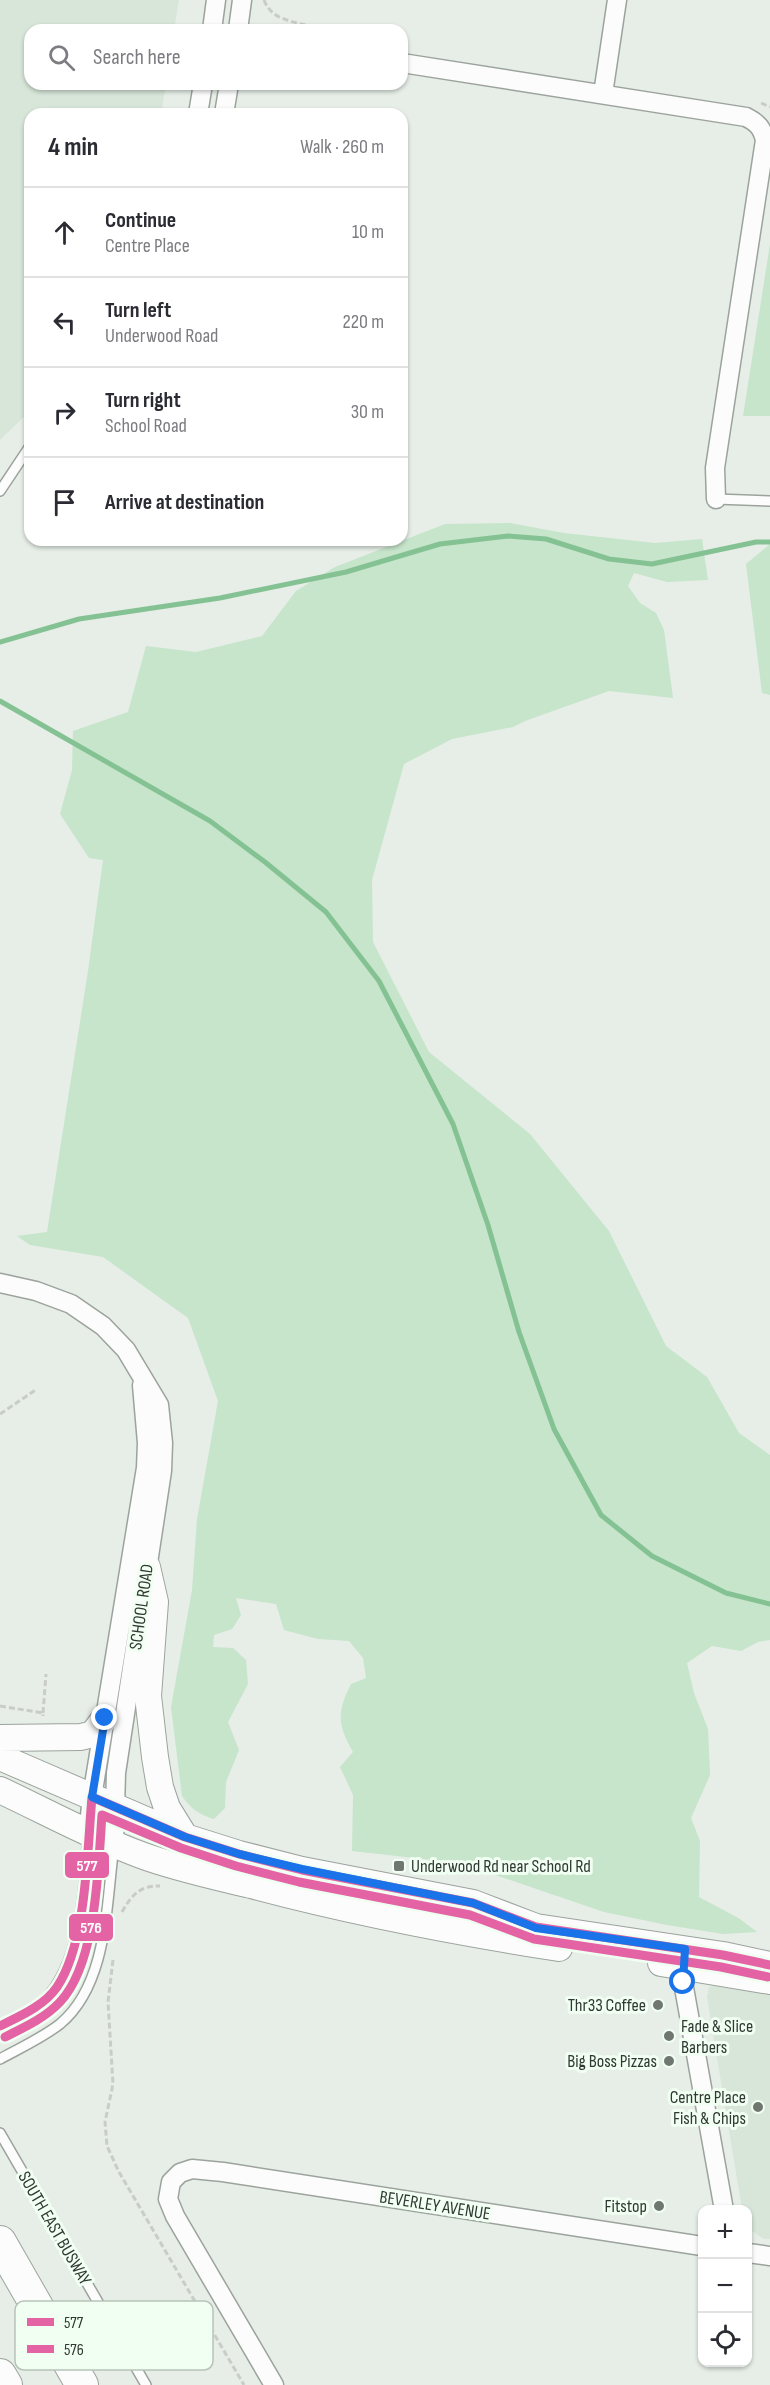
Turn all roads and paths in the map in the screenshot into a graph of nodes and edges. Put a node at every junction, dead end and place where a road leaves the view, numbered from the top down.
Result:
1 (216, 0) edge
2 (243, 0) edge
3 (264, 0) edge
4 (617, 0) edge
5 (213, 24) edge
6 (239, 24) edge
7 (303, 24) edge
8 (408, 64) edge
9 (202, 90) edge
10 (228, 90) edge
11 (603, 94) junction
12 (199, 108) edge
13 (225, 108) edge
14 (766, 131) edge
15 (24, 455) edge
16 (0, 491) edge
17 (716, 499) joint
18 (770, 501) edge
19 (0, 1283) edge
20 (141, 1376) junction
21 (37, 1389) dead end
22 (0, 1414) edge
23 (147, 1567) junction
24 (46, 1674) dead end
25 (0, 1706) edge
26 (43, 1713) junction
27 (105, 1718) junction
28 (43, 1725) dead end
29 (0, 1738) edge
30 (0, 1757) edge
31 (0, 1790) edge
32 (103, 1802) junction
33 (88, 1834) junction
34 (185, 1837) junction
35 (114, 1844) junction
36 (141, 1888) dead end
37 (120, 1915) dead end
38 (115, 1949) dead end
39 (684, 1958) junction
40 (770, 1965) edge
41 (770, 1981) edge
42 (0, 2026) edge
43 (0, 2060) edge
44 (0, 2133) edge
45 (723, 2205) edge
46 (0, 2242) edge
47 (698, 2245) edge
48 (752, 2254) edge
49 (770, 2256) edge
50 (34, 2301) edge
51 (97, 2301) edge
52 (195, 2301) edge
53 (213, 2332) edge
54 (73, 2370) edge
55 (137, 2370) edge
56 (0, 2375) edge
57 (6, 2385) edge
58 (82, 2385) edge
59 (146, 2385) edge
60 (244, 2385) edge
61 (274, 2385) edge

1 - 5 street
2 - 6 street
3 - 7 path
4 - 11 street
8 - 11 street
9 - 12 street
10 - 13 street
11 - 14 street
14 - 17 street
15 - 16 lane
17 - 18 lane
19 - 20 street, SCHOOL ROAD
20 - 23 street, SCHOOL ROAD
20 - 27 street, SCHOOL ROAD
21 - 22 path
23 - 32 street, SCHOOL ROAD
23 - 34 main road
24 - 26 path
25 - 26 path
26 - 28 path
27 - 29 main road
27 - 32 street, SCHOOL ROAD
30 - 32 main road
31 - 33 main road
32 - 33 street, SCHOOL ROAD
32 - 34 main road
32 - 35 street, SCHOOL ROAD
33 - 35 main road
33 - 42 lane
34 - 39 main road
35 - 39 main road
35 - 43 lane
36 - 37 path
38 - 52 path
39 - 40 main road
39 - 41 main road
39 - 45 street
44 - 51 lane, SOUTH EAST BUSWAY
46 - 50 highway
47 - 61 street, BEVERLEY AVENUE
48 - 49 street
53 - 60 path
54 - 58 highway
55 - 59 lane, SOUTH EAST BUSWAY
56 - 57 highway

